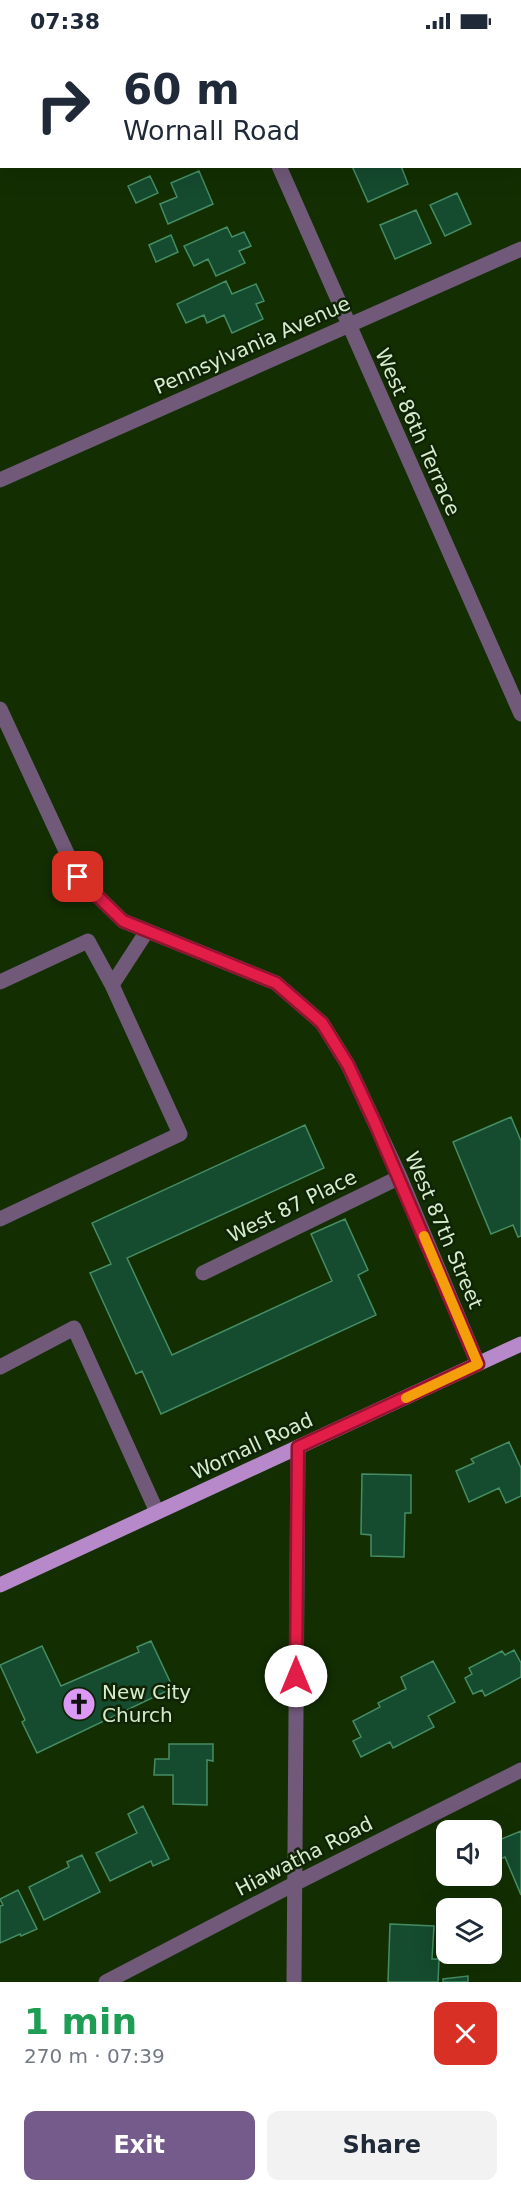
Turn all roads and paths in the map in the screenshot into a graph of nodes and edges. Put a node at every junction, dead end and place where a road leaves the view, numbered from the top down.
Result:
1 (280, 168) edge
2 (521, 249) edge
3 (348, 325) junction
4 (0, 480) edge
5 (0, 709) edge
6 (521, 714) edge
7 (147, 931) junction
8 (0, 982) edge
9 (112, 985) junction
10 (400, 1177) junction
11 (0, 1219) edge
12 (202, 1273) dead end
13 (521, 1344) edge
14 (478, 1364) junction
15 (0, 1367) edge
16 (298, 1447) junction
17 (157, 1512) junction
18 (0, 1585) edge
19 (521, 1770) edge
20 (294, 1884) junction
21 (106, 1982) edge
22 (294, 1982) edge

1 - 3 street, West 86th Terrace
2 - 3 street, Pennsylvania Avenue
3 - 4 street, Pennsylvania Avenue
3 - 6 street, West 86th Terrace
5 - 7 street, West 87th Street
7 - 9 street
7 - 10 street, West 87th Street
8 - 9 street
9 - 11 street
10 - 12 street, West 87 Place
10 - 14 street, West 87th Street
13 - 14 main road, Wornall Road
14 - 16 main road, Wornall Road
15 - 17 street
16 - 17 main road, Wornall Road
16 - 20 street
17 - 18 main road, Wornall Road
19 - 20 street, Hiawatha Road
20 - 21 street, Hiawatha Road
20 - 22 street

